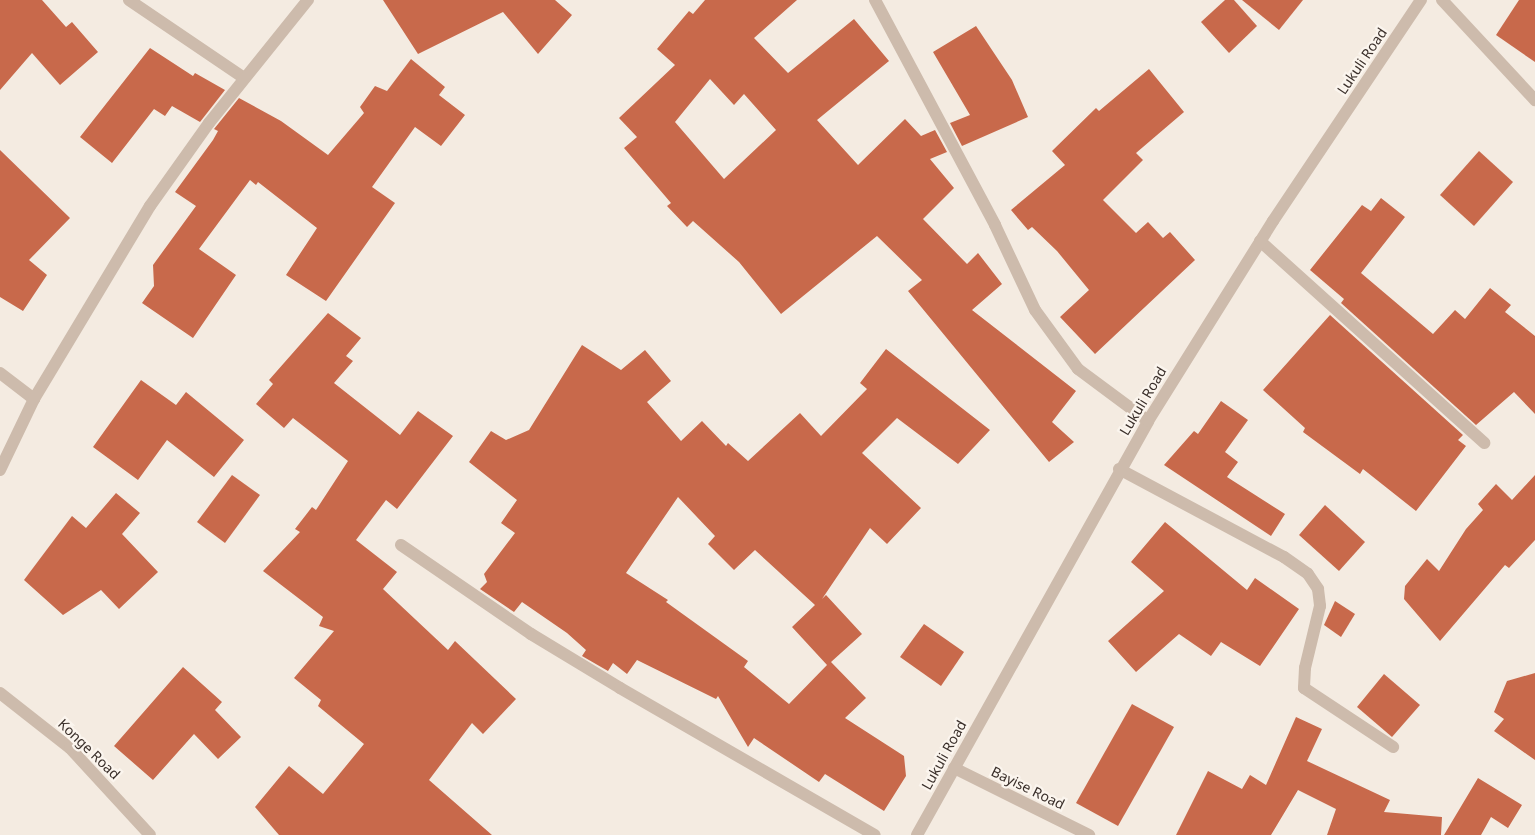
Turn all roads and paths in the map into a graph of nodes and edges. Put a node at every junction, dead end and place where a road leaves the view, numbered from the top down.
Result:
1 (129, 0) edge
2 (308, 0) edge
3 (875, 0) edge
4 (1421, 0) edge
5 (1442, 0) edge
6 (244, 78) junction
7 (1535, 100) edge
8 (1260, 241) junction
9 (0, 373) edge
10 (34, 399) junction
11 (1148, 421) junction
12 (1484, 443) dead end
13 (0, 470) edge
14 (1119, 470) junction
15 (401, 546) dead end
16 (0, 693) edge
17 (1393, 747) dead end
18 (954, 768) junction
19 (150, 835) edge
20 (875, 835) edge
21 (917, 835) edge
22 (1089, 835) edge

1 - 6 street
2 - 6 street
3 - 11 street
4 - 8 street, Lukuli Road
5 - 7 street
6 - 10 street
8 - 11 street, Lukuli Road
8 - 12 street
9 - 10 street
10 - 13 street
11 - 14 street, Lukuli Road
14 - 17 street
14 - 18 street, Lukuli Road
15 - 20 street
16 - 19 street, Konge Road
18 - 21 street, Lukuli Road
18 - 22 street, Bayise Road

